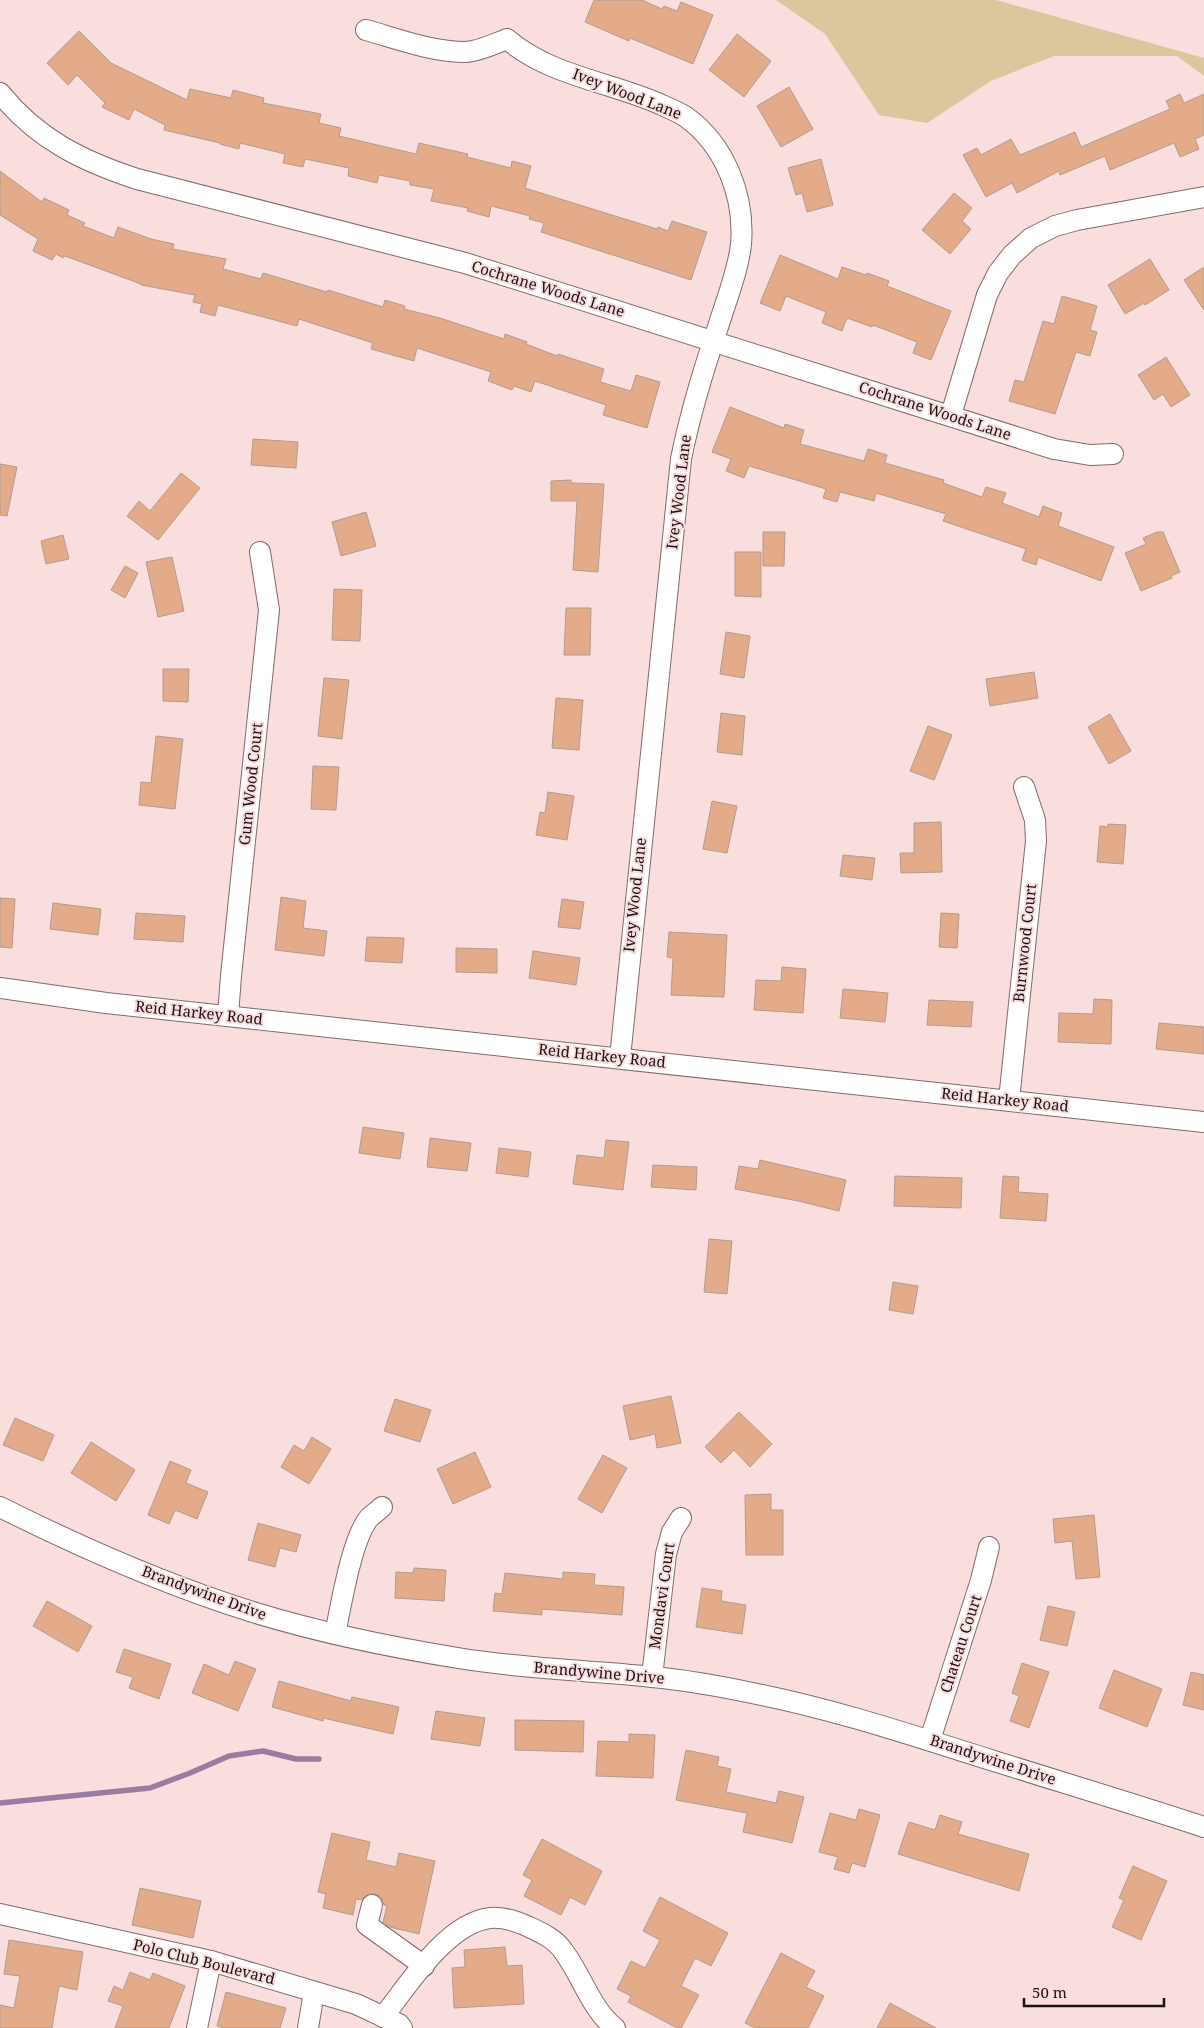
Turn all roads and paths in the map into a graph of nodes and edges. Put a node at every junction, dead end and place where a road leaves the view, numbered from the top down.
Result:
1 (366, 30) dead end
2 (0, 93) edge
3 (1204, 196) edge
4 (713, 341) junction
5 (951, 416) junction
6 (1113, 454) dead end
7 (260, 552) dead end
8 (1024, 788) dead end
9 (0, 988) edge
10 (228, 1016) junction
11 (620, 1058) junction
12 (1009, 1100) junction
13 (1204, 1122) edge
14 (0, 1507) edge
15 (382, 1508) dead end
16 (681, 1518) dead end
17 (989, 1547) dead end
18 (335, 1634) junction
19 (652, 1677) junction
20 (930, 1740) junction
21 (1204, 1827) edge
22 (372, 1905) dead end
23 (0, 1914) edge
24 (211, 1961) junction
25 (424, 1966) junction
26 (314, 1992) junction
27 (383, 2017) junction
28 (197, 2028) edge
29 (308, 2028) edge
30 (402, 2028) edge
31 (614, 2028) edge

1 - 4 street, Ivey Wood Lane
2 - 4 street, Cochrane Woods Lane
3 - 5 street
4 - 5 street, Cochrane Woods Lane
4 - 11 street, Ivey Wood Lane
5 - 6 street, Cochrane Woods Lane
7 - 10 street, Gum Wood Court
8 - 12 street, Burnwood Court
9 - 10 street, Reid Harkey Road
10 - 11 street, Reid Harkey Road
11 - 12 street, Reid Harkey Road
12 - 13 street, Reid Harkey Road
14 - 18 street, Brandywine Drive
15 - 18 street
16 - 19 street, Mondavi Court
17 - 20 street, Chateau Court
18 - 19 street, Brandywine Drive
19 - 20 street, Brandywine Drive
20 - 21 street, Brandywine Drive
22 - 25 street
23 - 24 street, Polo Club Boulevard
24 - 26 street, Polo Club Boulevard
24 - 28 street
25 - 27 street
25 - 31 street
26 - 27 street, Polo Club Boulevard
26 - 29 street
27 - 30 street, Polo Club Boulevard

